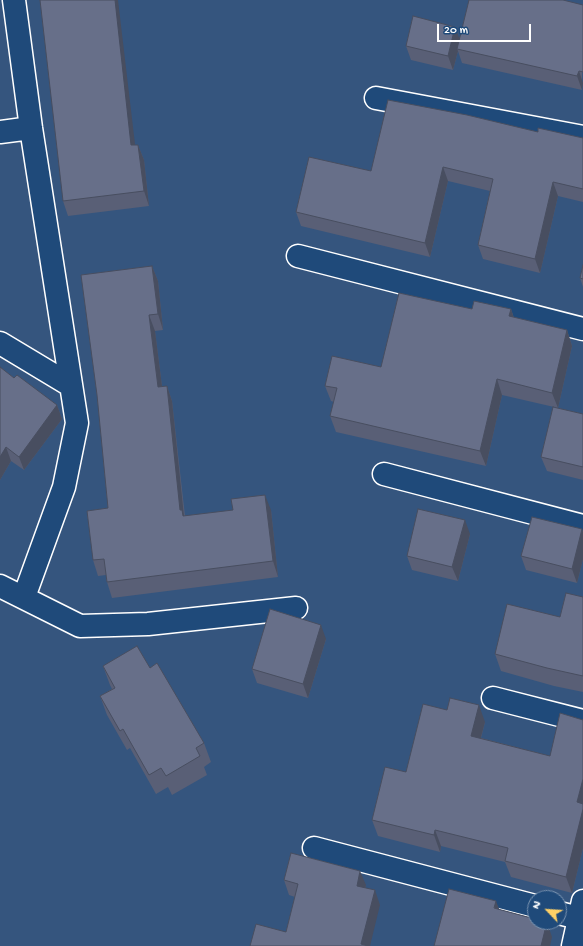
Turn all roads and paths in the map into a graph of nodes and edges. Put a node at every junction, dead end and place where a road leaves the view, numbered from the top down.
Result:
1 (14, 0) edge
2 (376, 98) dead end
3 (31, 128) junction
4 (0, 132) edge
5 (583, 137) edge
6 (298, 256) dead end
7 (583, 329) edge
8 (0, 343) edge
9 (70, 386) junction
10 (384, 474) dead end
11 (583, 526) edge
12 (0, 586) edge
13 (24, 597) junction
14 (296, 608) dead end
15 (493, 698) dead end
16 (583, 721) edge
17 (314, 848) dead end
18 (527, 904) edge
19 (576, 913) edge
20 (573, 946) edge

1 - 3 street
2 - 5 street
3 - 4 street
3 - 9 street
6 - 7 street
8 - 9 street
9 - 13 street
10 - 11 street
12 - 13 street
13 - 14 street
15 - 16 street
17 - 18 street
19 - 20 street

